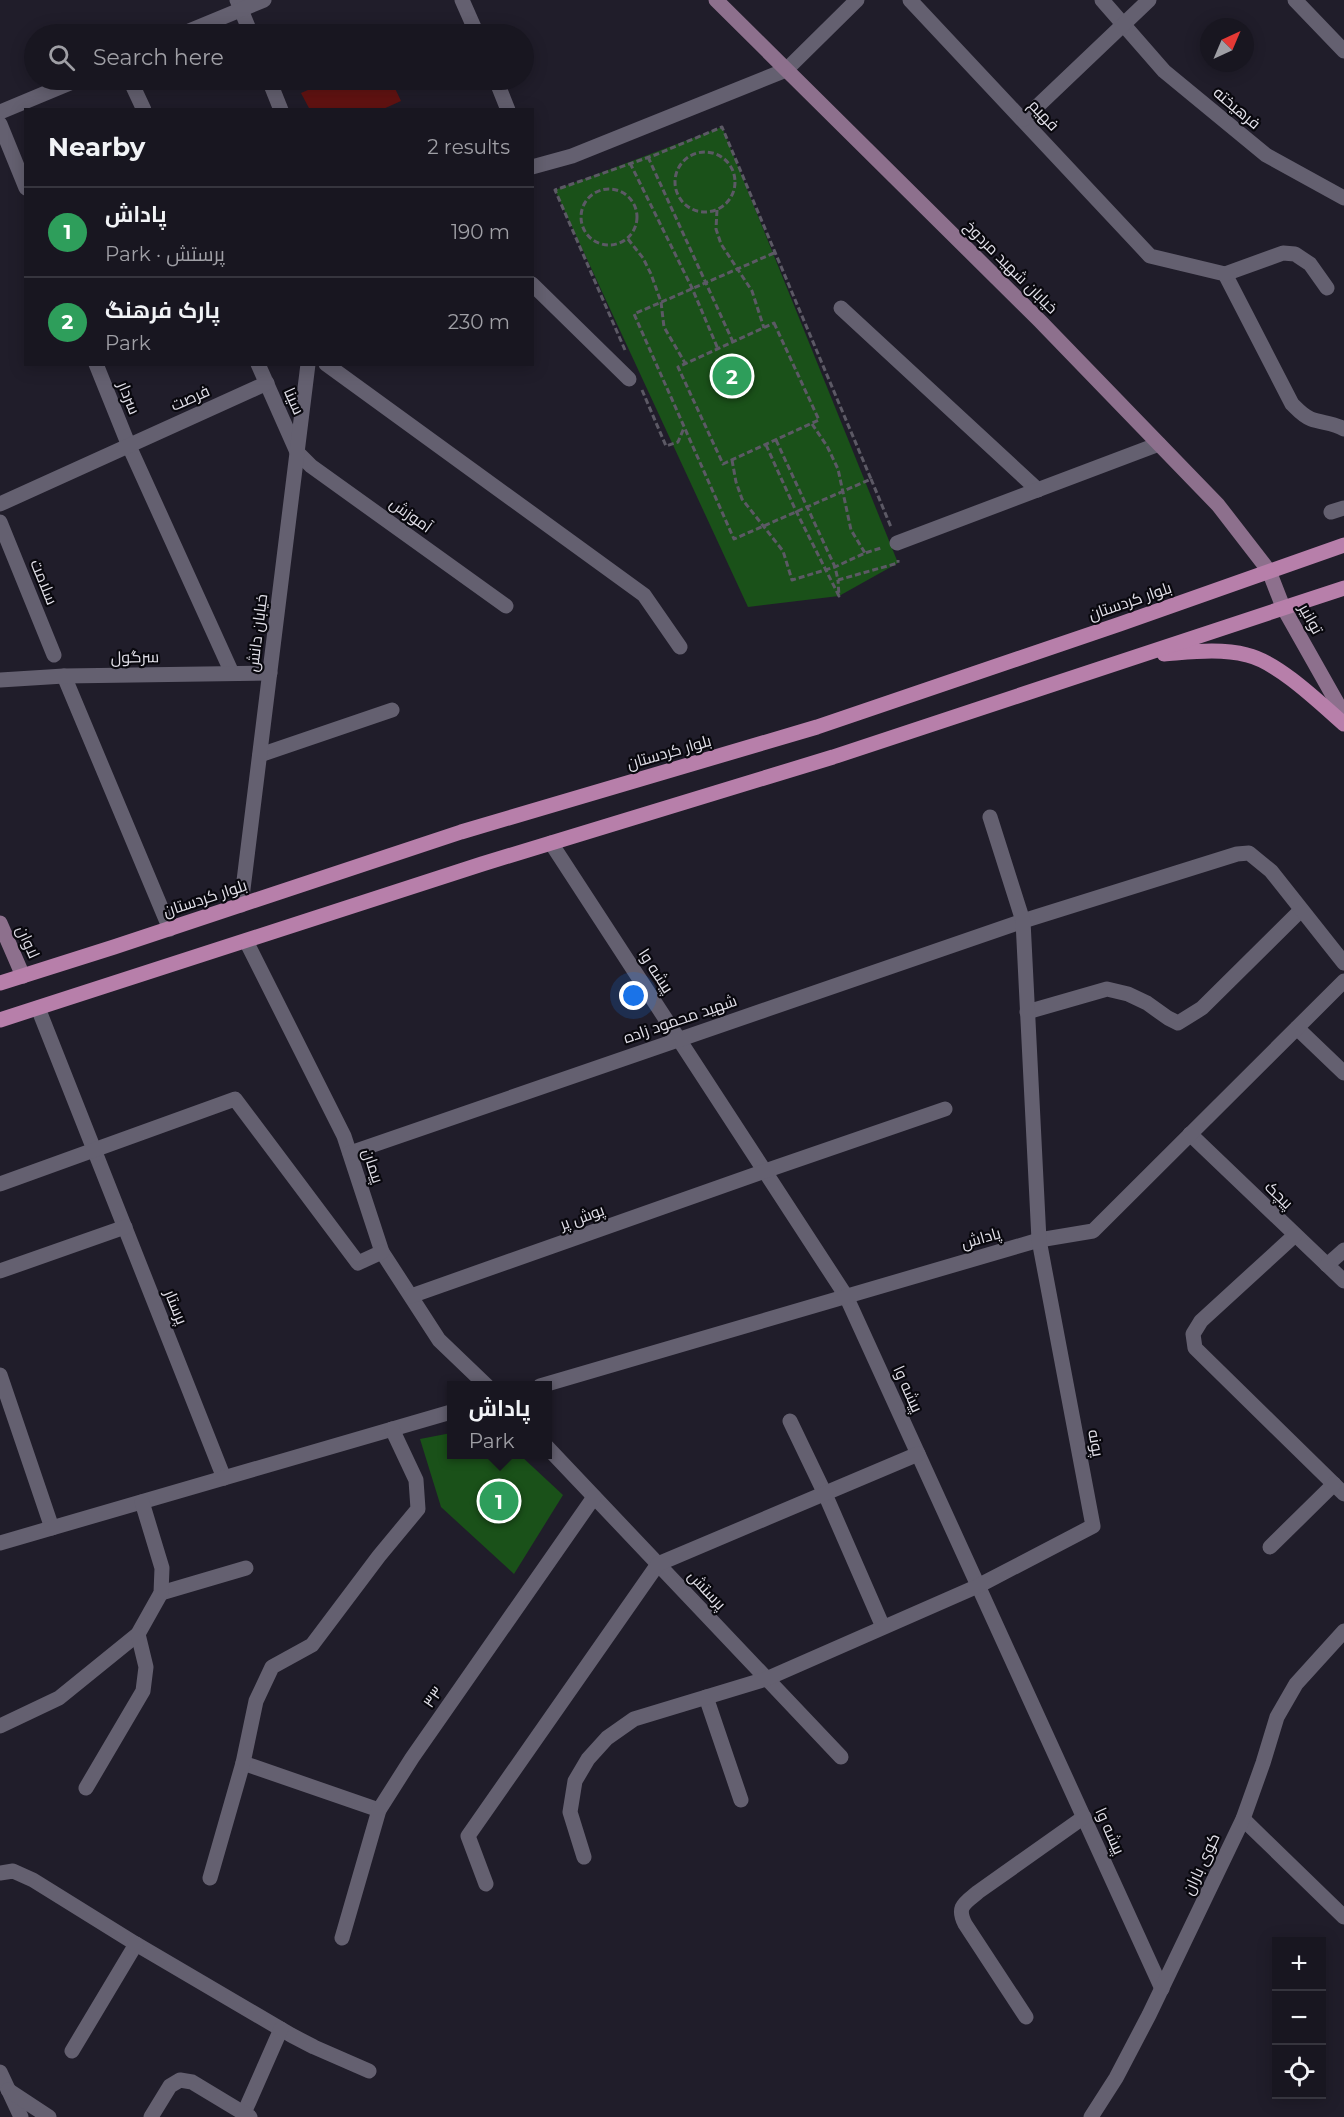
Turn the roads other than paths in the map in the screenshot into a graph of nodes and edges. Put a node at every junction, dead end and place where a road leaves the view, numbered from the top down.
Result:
1 (264, 0) edge
2 (462, 0) edge
3 (716, 0) edge
4 (857, 0) edge
5 (910, 0) edge
6 (1102, 0) edge
7 (1149, 0) edge
8 (1295, 0) edge
9 (239, 5) edge
10 (202, 24) edge
11 (247, 24) edge
12 (473, 24) edge
13 (1124, 24) junction
14 (1344, 51) edge
15 (786, 70) junction
16 (53, 90) edge
17 (135, 90) edge
18 (273, 90) edge
19 (499, 90) edge
20 (143, 108) edge
21 (280, 108) edge
22 (507, 108) edge
23 (0, 112) edge
24 (1024, 119) junction
25 (0, 124) edge
26 (534, 166) edge
27 (24, 183) edge
28 (1344, 198) edge
29 (1225, 274) junction
30 (534, 286) edge
31 (1327, 288) dead end
32 (841, 308) dead end
33 (97, 366) edge
34 (259, 366) edge
35 (308, 366) edge
36 (329, 366) edge
37 (635, 382) road end
38 (267, 383) junction
39 (1344, 429) edge
40 (1159, 444) junction
41 (129, 446) junction
42 (297, 452) junction
43 (1038, 489) junction
44 (0, 504) edge
45 (0, 522) edge
46 (897, 543) road end
47 (1344, 545) edge
48 (1269, 570) junction
49 (1344, 588) edge
50 (506, 606) dead end
51 (1283, 607) junction
52 (680, 647) dead end
53 (54, 655) dead end
54 (1140, 657) junction
55 (232, 673) junction
56 (270, 673) junction
57 (64, 676) junction
58 (0, 680) edge
59 (392, 710) dead end
60 (1344, 715) edge
61 (1344, 724) edge
62 (260, 755) junction
63 (990, 817) dead end
64 (551, 843) junction
65 (241, 905) junction
66 (1301, 910) junction
67 (1023, 921) junction
68 (0, 923) edge
69 (170, 929) junction
70 (246, 941) junction
71 (1344, 963) edge
72 (23, 976) junction
73 (1344, 981) edge
74 (0, 983) edge
75 (38, 1008) junction
76 (1028, 1012) junction
77 (0, 1020) edge
78 (1297, 1028) junction
79 (679, 1039) junction
80 (1344, 1073) edge
81 (945, 1109) dead end
82 (1190, 1134) junction
83 (94, 1150) junction
84 (350, 1153) junction
85 (765, 1171) junction
86 (0, 1184) edge
87 (125, 1227) junction
88 (1295, 1235) junction
89 (1039, 1240) junction
90 (1344, 1250) edge
91 (382, 1252) junction
92 (1326, 1265) junction
93 (0, 1271) edge
94 (1344, 1281) edge
95 (411, 1296) junction
96 (846, 1296) junction
97 (0, 1375) edge
98 (482, 1381) edge
99 (552, 1382) edge
100 (447, 1413) edge
101 (790, 1421) dead end
102 (392, 1429) junction
103 (552, 1452) edge
104 (918, 1454) junction
105 (224, 1478) junction
106 (1339, 1489) edge
107 (825, 1494) junction
108 (594, 1497) junction
109 (142, 1502) junction
110 (52, 1528) junction
111 (0, 1543) edge
112 (1270, 1546) dead end
113 (658, 1564) junction
114 (246, 1568) dead end
115 (978, 1586) junction
116 (161, 1593) junction
117 (883, 1627) junction
118 (1344, 1631) edge
119 (138, 1634) junction
120 (766, 1678) junction
121 (706, 1697) junction
122 (0, 1726) edge
123 (841, 1757) dead end
124 (243, 1763) junction
125 (86, 1788) dead end
126 (741, 1800) dead end
127 (379, 1810) junction
128 (1084, 1817) junction
129 (1243, 1819) junction
130 (584, 1857) dead end
131 (0, 1873) edge
132 (210, 1878) dead end
133 (486, 1884) dead end
134 (1344, 1917) edge
135 (342, 1938) dead end
136 (136, 1944) junction
137 (1162, 1989) junction
138 (1026, 2018) dead end
139 (280, 2029) junction
140 (72, 2051) dead end
141 (369, 2071) dead end
142 (0, 2072) edge
143 (7, 2099) edge
144 (247, 2115) edge
145 (21, 2117) edge
146 (49, 2117) edge
147 (151, 2117) edge
148 (1091, 2117) edge

1 - 9 street
2 - 12 street
3 - 15 street, خیابان شهید مردوخ
4 - 15 street
5 - 24 street, فهیم
6 - 13 street, فرهیخته
7 - 13 street
8 - 14 street
9 - 10 street
9 - 11 street
13 - 24 street
13 - 28 street, فرهیخته
15 - 26 street
15 - 40 street, خیابان شهید مردوخ
16 - 23 street
17 - 20 street
18 - 21 street
19 - 22 street
24 - 29 street, فهیم
25 - 27 street
29 - 31 street
29 - 39 street
30 - 37 street
32 - 43 street
33 - 41 street, سردار
34 - 38 street, سینا
35 - 42 street, خیابان دانش
36 - 52 street
38 - 41 street, فرصت
38 - 42 street, سینا
40 - 43 street
40 - 48 street, خیابان شهید مردوخ
41 - 44 street, فرصت
41 - 55 street, سردار
42 - 50 street, آموزش
42 - 56 street, خیابان دانش
43 - 46 street
45 - 53 street, سلامت
47 - 48 main road, بلوار کردستان
48 - 51 street, توانیر
48 - 65 main road, بلوار کردستان
49 - 51 main road
51 - 54 main road
51 - 60 street, توانیر
54 - 61 main road
54 - 64 main road
55 - 56 street, سرگول
55 - 57 street, سرگول
56 - 62 street, خیابان دانش
57 - 58 street, سرگول
57 - 69 street
59 - 62 street
62 - 65 street, خیابان دانش
63 - 67 street
64 - 70 main road
64 - 79 street, پیشه وا
65 - 69 main road, بلوار کردستان
66 - 67 street, شهید محمود زاده
66 - 71 street
66 - 76 street
67 - 76 street
67 - 79 street, شهید محمود زاده
68 - 72 street, لاوان
69 - 72 main road, بلوار کردستان
70 - 75 main road
70 - 84 street, پیمان
72 - 74 main road, بلوار کردستان
73 - 78 street, پاداش
75 - 77 main road
75 - 83 street, پرستار
76 - 89 street
78 - 80 street
78 - 82 street, پاداش
79 - 84 street, شهید محمود زاده
79 - 85 street, پیشه وا
81 - 85 street, پوش پر
82 - 88 street, پیچک
82 - 89 street, پاداش
83 - 86 street
83 - 87 street, پرستار
83 - 91 street
84 - 91 street, پیمان
85 - 95 street, پوش پر
85 - 96 street, پیشه وا
87 - 93 street
87 - 105 street, پرستار
88 - 92 street, پیچک
88 - 106 street
89 - 96 street, پاداش
89 - 115 street, پونه
90 - 92 street
91 - 95 street, پیمان
92 - 94 street, پیچک
95 - 98 street, پیمان
96 - 99 street, پاداش
96 - 104 street, پیشه وا
97 - 110 street
100 - 102 street
101 - 107 street
102 - 105 street
102 - 124 street
103 - 108 street, پرستش
104 - 107 street
104 - 115 street, پیشه وا
105 - 109 street
106 - 112 street
107 - 113 street
107 - 117 street
108 - 113 street, پرستش
108 - 127 street, ۳۳
109 - 110 street
109 - 116 street
110 - 111 street
113 - 120 street, پرستش
113 - 133 street
114 - 116 street
115 - 117 street
115 - 128 street, پیشه وا
116 - 119 street
117 - 120 street
118 - 129 street, کوی باران
119 - 122 street
119 - 125 street
120 - 121 street
120 - 123 street, پرستش
121 - 126 street
121 - 130 street
124 - 127 street
124 - 132 street
127 - 135 street, ۳۳
128 - 137 street, پیشه وا
128 - 138 street
129 - 134 street
129 - 137 street, کوی باران
131 - 136 street
136 - 139 street
136 - 140 street
137 - 148 street, کوی باران
139 - 141 street
139 - 144 street
142 - 143 street
143 - 145 street
143 - 146 street
144 - 147 street

